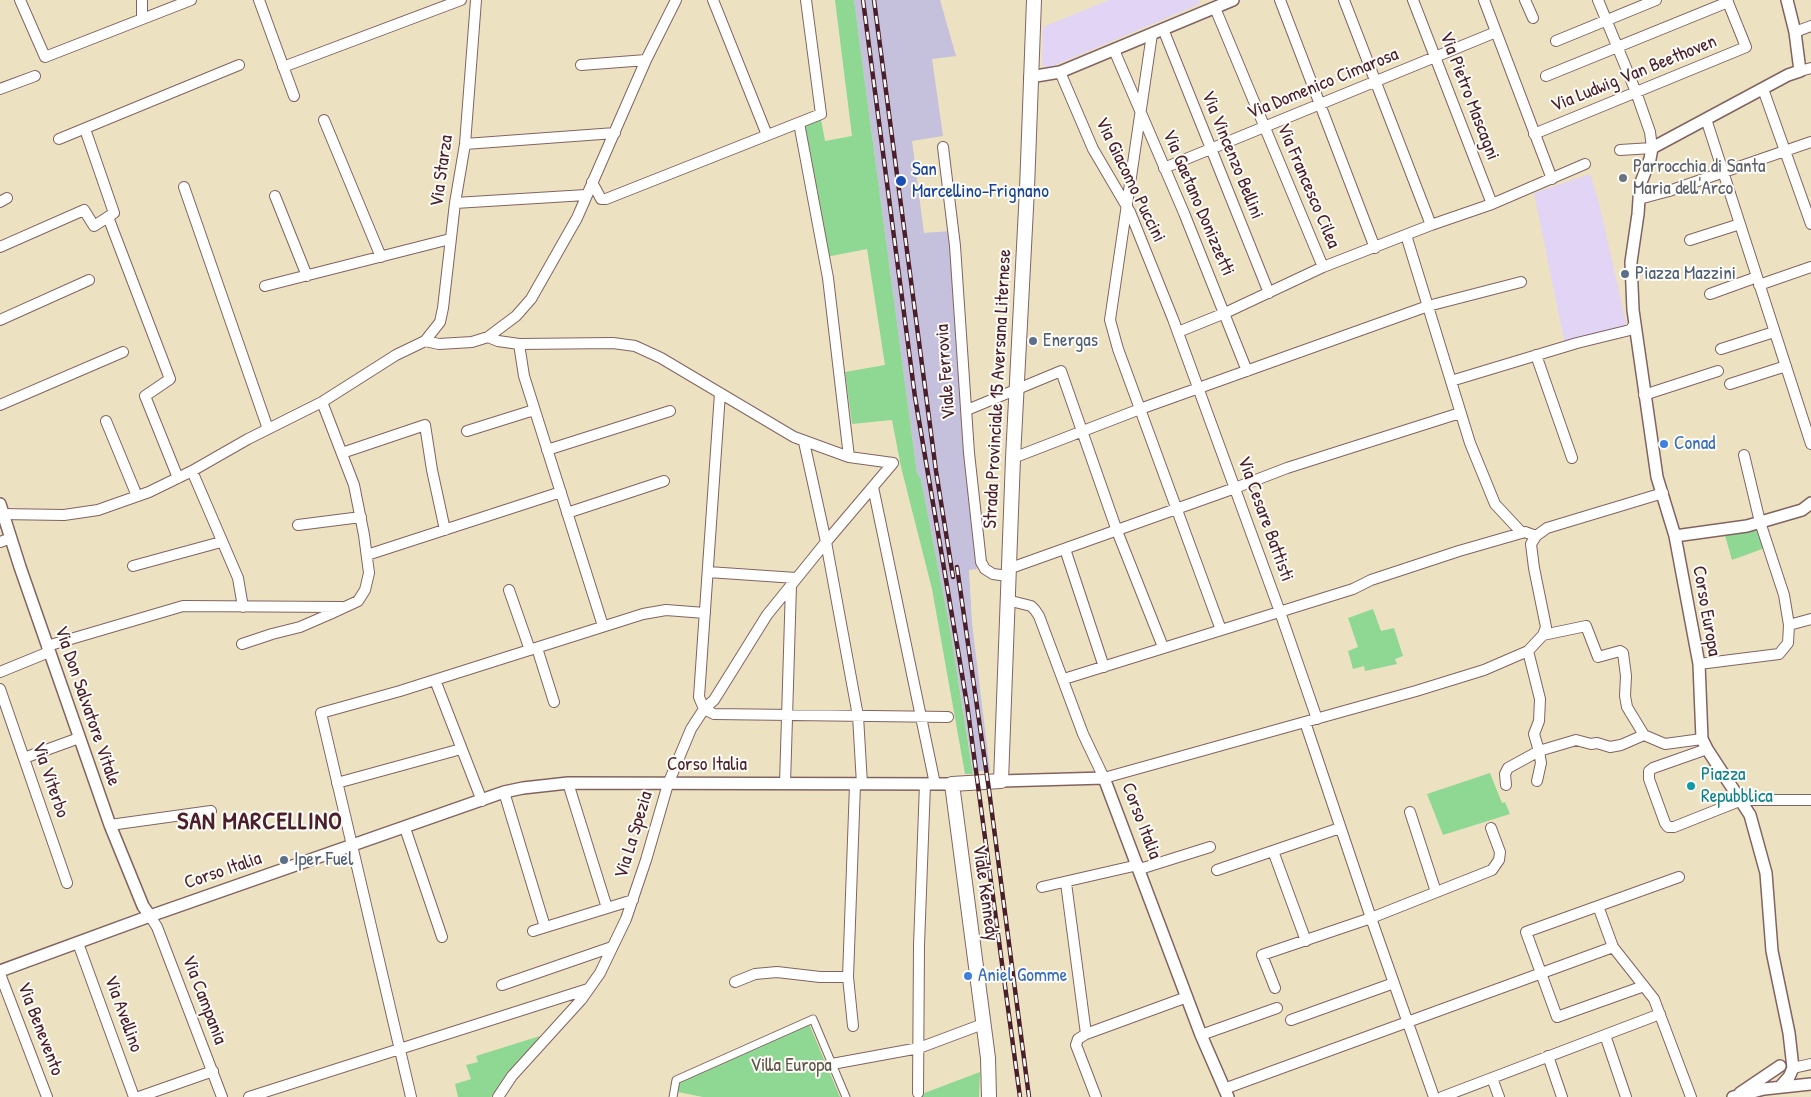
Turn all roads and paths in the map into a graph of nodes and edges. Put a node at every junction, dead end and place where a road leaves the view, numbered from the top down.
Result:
1 (20, 0) edge
2 (142, 0) edge
3 (191, 0) edge
4 (259, 0) edge
5 (461, 0) edge
6 (476, 0) edge
7 (676, 0) edge
8 (713, 0) edge
9 (806, 0) edge
10 (1034, 0) edge
11 (1234, 0) edge
12 (1280, 0) edge
13 (1344, 0) edge
14 (1413, 0) edge
15 (1484, 0) edge
16 (1526, 0) edge
17 (1598, 0) edge
18 (1656, 0) edge
19 (1787, 0) edge
20 (1728, 1) edge
21 (1215, 8) junction
22 (1533, 18) dead end
23 (142, 19) junction
24 (1606, 21) junction
25 (1811, 26) edge
26 (1163, 29) junction
27 (1496, 32) junction
28 (1795, 32) junction
29 (1152, 34) junction
30 (1556, 42) dead end
31 (1617, 47) junction
32 (1114, 50) junction
33 (1436, 56) junction
34 (646, 60) junction
35 (238, 65) dead end
36 (581, 65) dead end
37 (283, 67) junction
38 (1806, 69) edge
39 (1060, 72) junction
40 (35, 76) dead end
41 (1546, 76) dead end
42 (1030, 77) junction
43 (1375, 81) junction
44 (0, 89) edge
45 (1763, 89) junction
46 (1636, 92) junction
47 (294, 96) dead end
48 (1320, 104) junction
49 (1140, 111) junction
50 (1706, 118) junction
51 (324, 120) dead end
52 (799, 123) junction
53 (1264, 127) junction
54 (84, 129) junction
55 (614, 133) junction
56 (1534, 134) junction
57 (767, 135) junction
58 (59, 139) dead end
59 (1811, 142) edge
60 (465, 144) junction
61 (943, 147) dead end
62 (1652, 148) junction
63 (1210, 149) junction
64 (1620, 150) dead end
65 (1786, 151) junction
66 (1585, 164) dead end
67 (1164, 168) junction
68 (1723, 172) junction
69 (1552, 179) junction
70 (592, 182) junction
71 (184, 187) dead end
72 (586, 195) junction
73 (275, 196) dead end
74 (1639, 199) junction
75 (455, 203) junction
76 (1126, 204) junction
77 (1492, 204) junction
78 (108, 217) junction
79 (1740, 224) junction
80 (1811, 224) edge
81 (1431, 225) junction
82 (1406, 234) junction
83 (450, 239) junction
84 (1690, 240) dead end
85 (0, 246) edge
86 (1375, 248) junction
87 (381, 257) junction
88 (1322, 267) junction
89 (1811, 267) edge
90 (307, 276) junction
91 (89, 280) dead end
92 (1758, 281) junction
93 (1521, 282) dead end
94 (265, 286) dead end
95 (1268, 293) junction
96 (1710, 294) dead end
97 (1428, 306) junction
98 (1224, 313) junction
99 (0, 320) edge
100 (1635, 324) junction
101 (1178, 332) junction
102 (1774, 332) junction
103 (488, 337) junction
104 (425, 342) junction
105 (519, 344) junction
106 (1721, 349) dead end
107 (123, 352) dead end
108 (1536, 355) junction
109 (1786, 366) junction
110 (1247, 371) junction
111 (1718, 371) dead end
112 (1450, 382) junction
113 (1730, 384) dead end
114 (1198, 388) junction
115 (1016, 389) junction
116 (720, 393) junction
117 (1644, 395) junction
118 (322, 402) junction
119 (0, 405) edge
120 (1140, 408) junction
121 (534, 410) junction
122 (967, 410) junction
123 (670, 411) dead end
124 (1460, 413) junction
125 (106, 421) dead end
126 (268, 429) junction
127 (467, 430) dead end
128 (1082, 430) junction
129 (804, 442) junction
130 (1811, 444) edge
131 (547, 450) junction
132 (342, 453) junction
133 (1744, 455) dead end
134 (849, 457) junction
135 (1013, 458) junction
136 (1572, 458) dead end
137 (192, 472) junction
138 (178, 478) junction
139 (664, 481) dead end
140 (873, 487) junction
141 (1235, 488) junction
142 (561, 492) junction
143 (1663, 493) junction
144 (137, 496) junction
145 (1811, 503) edge
146 (1176, 509) junction
147 (1, 511) edge
148 (567, 513) junction
149 (361, 516) junction
150 (1760, 522) junction
151 (298, 525) dead end
152 (445, 530) junction
153 (1118, 531) junction
154 (1522, 533) junction
155 (1536, 536) junction
156 (1675, 536) junction
157 (5, 540) edge
158 (221, 542) junction
159 (826, 542) junction
160 (1065, 549) junction
161 (367, 555) junction
162 (133, 566) dead end
163 (708, 572) junction
164 (1008, 572) junction
165 (793, 581) junction
166 (509, 590) dead end
167 (1007, 600) junction
168 (243, 607) junction
169 (345, 607) junction
170 (1280, 612) junction
171 (705, 613) junction
172 (1811, 619) edge
173 (1789, 624) junction
174 (603, 626) junction
175 (1221, 630) junction
176 (1543, 635) junction
177 (242, 644) dead end
178 (1163, 647) junction
179 (48, 649) junction
180 (533, 649) junction
181 (1528, 651) junction
182 (1698, 664) junction
183 (1104, 667) junction
184 (0, 672) edge
185 (1064, 678) junction
186 (435, 680) junction
187 (0, 689) edge
188 (554, 702) dead end
189 (704, 709) junction
190 (786, 715) junction
191 (858, 716) junction
192 (922, 717) junction
193 (948, 717) dead end
194 (1317, 719) junction
195 (1305, 722) junction
196 (1644, 735) junction
197 (79, 738) junction
198 (1705, 744) junction
199 (461, 749) junction
200 (1540, 751) junction
201 (24, 758) junction
202 (1104, 778) junction
203 (1001, 780) junction
204 (1537, 781) dead end
205 (337, 783) junction
206 (568, 783) junction
207 (668, 784) junction
208 (785, 784) junction
209 (858, 784) junction
210 (930, 784) junction
211 (952, 784) junction
212 (1506, 785) dead end
213 (504, 792) junction
214 (1742, 800) junction
215 (1811, 800) edge
216 (482, 801) junction
217 (211, 811) dead end
218 (1410, 812) dead end
219 (110, 825) junction
220 (405, 828) junction
221 (1340, 828) junction
222 (1490, 828) dead end
223 (352, 847) junction
224 (1210, 848) dead end
225 (1273, 851) junction
226 (1139, 867) junction
227 (1217, 870) dead end
228 (1679, 877) dead end
229 (67, 883) dead end
230 (1066, 883) junction
231 (1042, 887) dead end
232 (1436, 892) junction
233 (633, 900) junction
234 (1598, 906) junction
235 (607, 908) junction
236 (150, 916) junction
237 (1370, 918) junction
238 (545, 927) junction
239 (533, 931) dead end
240 (442, 937) dead end
241 (1306, 940) junction
242 (78, 943) junction
243 (612, 947) junction
244 (1614, 947) junction
245 (0, 973) edge
246 (1540, 973) junction
247 (848, 976) junction
248 (735, 982) dead end
249 (1394, 983) junction
250 (502, 985) dead end
251 (1644, 986) junction
252 (1274, 988) dead end
253 (588, 989) junction
254 (1187, 997) junction
255 (1276, 1008) dead end
256 (1660, 1014) junction
257 (1291, 1020) dead end
258 (1408, 1023) junction
259 (983, 1024) junction
260 (853, 1026) dead end
261 (1086, 1034) junction
262 (1201, 1035) junction
263 (1605, 1035) junction
264 (400, 1048) junction
265 (919, 1048) junction
266 (1791, 1052) junction
267 (1548, 1056) junction
268 (832, 1064) junction
269 (1811, 1064) edge
270 (1780, 1066) junction
271 (1793, 1068) junction
272 (213, 1071) junction
273 (1492, 1078) junction
274 (1810, 1084) edge
275 (1780, 1087) junction
276 (918, 1093) dead end
277 (1226, 1093) edge
278 (47, 1097) edge
279 (134, 1097) edge
280 (139, 1097) edge
281 (222, 1097) edge
282 (250, 1097) edge
283 (411, 1097) edge
284 (498, 1097) edge
285 (673, 1097) edge
286 (846, 1097) edge
287 (989, 1097) edge
288 (1096, 1097) edge
289 (1434, 1097) edge
290 (1442, 1097) edge
291 (1499, 1097) edge
292 (1562, 1097) edge
293 (1626, 1097) edge
294 (1691, 1097) edge
295 (1734, 1097) edge

1 - 23 street
2 - 23 street
3 - 23 street
4 - 37 street
5 - 37 street
6 - 60 street, Via Starza
7 - 34 street
8 - 57 street
9 - 52 street
10 - 42 main road, Strada Provinciale 15 Aversana Liternese
11 - 21 street
12 - 48 street
13 - 43 street
14 - 33 street, Via Pietro Mascagni
15 - 27 street
16 - 22 street
17 - 24 street
18 - 24 street
19 - 28 street
20 - 31 street
20 - 46 street, Via Ludwig Van Beethoven
21 - 26 street
21 - 53 street, Via Francesco Cilea
24 - 30 street
24 - 31 street
25 - 28 street
26 - 29 street
26 - 63 street, Via Vincenzo Bellini
27 - 33 street, Via Domenico Cimarosa
27 - 56 street
28 - 38 street
29 - 32 street
29 - 49 street
31 - 41 street
31 - 46 street
32 - 39 street
32 - 49 street, Via Gaetano Donizzetti
33 - 43 street, Via Domenico Cimarosa
33 - 77 street, Via Pietro Mascagni
34 - 36 street
34 - 55 street
35 - 54 street
37 - 47 street
38 - 45 street
39 - 42 street
39 - 76 street, Via Giacomo Puccini
40 - 44 street
42 - 115 main road, Strada Provinciale 15 Aversana Liternese
43 - 48 street, Via Domenico Cimarosa
43 - 81 street
45 - 50 street
45 - 65 street
46 - 56 street, Via Ludwig Van Beethoven
46 - 62 street
48 - 53 street, Via Domenico Cimarosa
48 - 86 street
49 - 67 street, Via Gaetano Donizzetti
49 - 76 street
50 - 62 street
50 - 68 street
51 - 87 street
52 - 57 street
52 - 134 street
53 - 63 street, Via Domenico Cimarosa
53 - 88 street, Via Francesco Cilea
54 - 58 street
54 - 78 street
55 - 60 street
55 - 70 street
56 - 69 street
57 - 70 street
59 - 65 street
60 - 75 street, Via Starza
61 - 122 street, Viale Ferrovia
62 - 64 street
62 - 74 street, Corso Europa
63 - 67 street, Via Domenico Cimarosa
63 - 95 street, Via Vincenzo Bellini
65 - 68 street
65 - 80 street
66 - 69 street
67 - 98 street, Via Gaetano Donizzetti
68 - 74 street
68 - 79 street
69 - 77 street
70 - 72 street
71 - 126 street
72 - 75 street
72 - 103 street
73 - 90 street
74 - 100 street, Corso Europa
75 - 83 street, Via Starza
76 - 101 street, Via Giacomo Puccini
76 - 120 street
77 - 81 street
78 - 85 street
78 - 138 street
79 - 84 street
79 - 92 street
81 - 82 street
82 - 86 street
82 - 97 street
83 - 87 street
83 - 104 street, Via Starza
86 - 88 street
87 - 90 street
88 - 95 street
89 - 92 street
90 - 94 street
91 - 99 street
92 - 96 street
92 - 102 street
93 - 97 street
95 - 98 street
97 - 110 street
97 - 112 street
98 - 101 street
98 - 110 street, Via Gaetano Donizzetti
100 - 108 street
100 - 117 street, Corso Europa
101 - 114 street, Via Cesare Battisti
102 - 106 street
102 - 109 street
103 - 104 street
103 - 105 street
104 - 118 street
105 - 116 street
105 - 121 street
107 - 119 street
108 - 112 street
108 - 136 street
109 - 113 street
109 - 130 street
110 - 114 street
111 - 117 street
112 - 124 street
114 - 120 street
114 - 141 street, Via Cesare Battisti
115 - 122 street
115 - 128 street
115 - 135 main road, Strada Provinciale 15 Aversana Liternese
116 - 129 street
116 - 163 street
117 - 143 street, Corso Europa
118 - 126 street
118 - 132 street
120 - 128 street
120 - 146 street
121 - 127 street
121 - 131 street
122 - 164 street, Viale Ferrovia
123 - 131 street
124 - 141 street
124 - 154 street
125 - 144 street
126 - 137 street
128 - 135 street
128 - 153 street
129 - 134 street
129 - 159 street
131 - 142 street
132 - 149 street
132 - 152 street
133 - 150 street
134 - 140 street, Via La Spezia
135 - 164 main road, Strada Provinciale 15 Aversana Liternese
137 - 138 street
137 - 158 street
138 - 144 street
139 - 148 street
140 - 159 street, Via La Spezia
140 - 192 street
141 - 146 street
141 - 170 street, Via Cesare Battisti
142 - 148 street
142 - 152 street
143 - 155 street
143 - 156 street, Corso Europa
144 - 147 street
145 - 150 street
146 - 153 street
146 - 175 street
147 - 157 street, Via Don Salvatore Vitale
148 - 174 street
149 - 151 street
149 - 161 street
150 - 156 street
150 - 173 street
152 - 161 street
153 - 160 street
153 - 178 street
154 - 155 street
154 - 170 street
155 - 176 street
156 - 182 street, Corso Europa
157 - 179 street, Via Don Salvatore Vitale
158 - 162 street
158 - 168 street
159 - 165 street, Via La Spezia
159 - 191 street
160 - 164 street
160 - 183 street
161 - 169 street
163 - 165 street
163 - 171 street
164 - 167 main road, Strada Provinciale 15 Aversana Liternese
165 - 189 street, Via La Spezia
165 - 190 street
166 - 180 street
167 - 185 street
167 - 203 main road, Strada Provinciale 15 Aversana Liternese
168 - 169 street
168 - 179 street
169 - 177 street
170 - 175 street
170 - 194 street, Via Cesare Battisti
171 - 174 street
171 - 189 street
172 - 173 street
173 - 182 street
174 - 180 street
175 - 178 street
176 - 181 street
176 - 196 street
178 - 183 street
179 - 184 street
179 - 197 street, Via Don Salvatore Vitale
180 - 186 street
180 - 188 street
181 - 194 street
181 - 200 street
182 - 198 street, Corso Europa
183 - 185 street
185 - 202 street
186 - 199 street
186 - 205 street
187 - 201 street, Via Viterbo
189 - 190 street
189 - 207 street, Via La Spezia
190 - 191 street
190 - 208 street
191 - 192 street
191 - 209 street
192 - 193 street
192 - 210 street
194 - 195 street
195 - 202 street
195 - 221 street
196 - 198 street
196 - 200 street
197 - 201 street
197 - 219 street, Via Don Salvatore Vitale
198 - 214 street
198 - 214 street
199 - 205 street
199 - 216 street
200 - 204 street
200 - 212 street
201 - 229 street, Via Viterbo
202 - 203 street, Corso Italia
202 - 226 street, Corso Italia
203 - 211 main road, Corso Italia
205 - 223 street
206 - 207 street, Corso Italia
206 - 213 street, Corso Italia
206 - 235 street
207 - 208 street, Corso Italia
207 - 233 street, Via La Spezia
208 - 209 street, Corso Italia
209 - 210 street, Corso Italia
209 - 247 street
210 - 211 street, Corso Italia
210 - 265 street
211 - 259 main road, Viale Kennedy
213 - 216 street, Corso Italia
213 - 238 street
214 - 215 street
214 - 266 street
216 - 220 street, Corso Italia
217 - 219 street
218 - 232 street
219 - 236 street, Via Don Salvatore Vitale
220 - 223 street, Corso Italia
220 - 240 street
221 - 225 street
221 - 237 street
222 - 232 street
223 - 236 street, Corso Italia
223 - 264 street
224 - 226 street
225 - 227 street
225 - 241 street
226 - 230 street
226 - 254 street, Corso Italia
228 - 234 street
230 - 231 street
230 - 261 street
232 - 237 street
233 - 235 street
233 - 243 street, Via La Spezia
234 - 244 street
234 - 246 street
235 - 238 street
236 - 242 street, Corso Italia
236 - 272 street, Via Campania
237 - 241 street
237 - 249 street
238 - 239 street
241 - 252 street
242 - 245 street, Corso Italia
242 - 279 street, Via Avellino
243 - 250 street
243 - 253 street, Via La Spezia
244 - 246 street
244 - 251 street
245 - 278 street, Via Benevento
246 - 251 street
246 - 258 street
247 - 248 street
247 - 260 street
249 - 257 street
249 - 258 street
251 - 256 street
253 - 264 street
253 - 284 street, Via La Spezia
254 - 261 street
254 - 262 street, Corso Italia
255 - 262 street
256 - 263 street
256 - 294 street
258 - 277 street
258 - 289 street
259 - 265 street
259 - 287 main road, Viale Kennedy
261 - 288 street
262 - 277 street, Corso Italia
263 - 267 street
263 - 293 street
264 - 282 street
264 - 283 street
265 - 268 street
265 - 276 street
266 - 270 street
266 - 271 street
267 - 273 street
267 - 292 street
268 - 285 street
268 - 286 street
269 - 271 street
270 - 275 street
270 - 295 street
271 - 274 street
271 - 275 street
272 - 280 street
272 - 281 street, Via Campania
273 - 290 street
273 - 291 street
274 - 275 street
275 - 295 street

